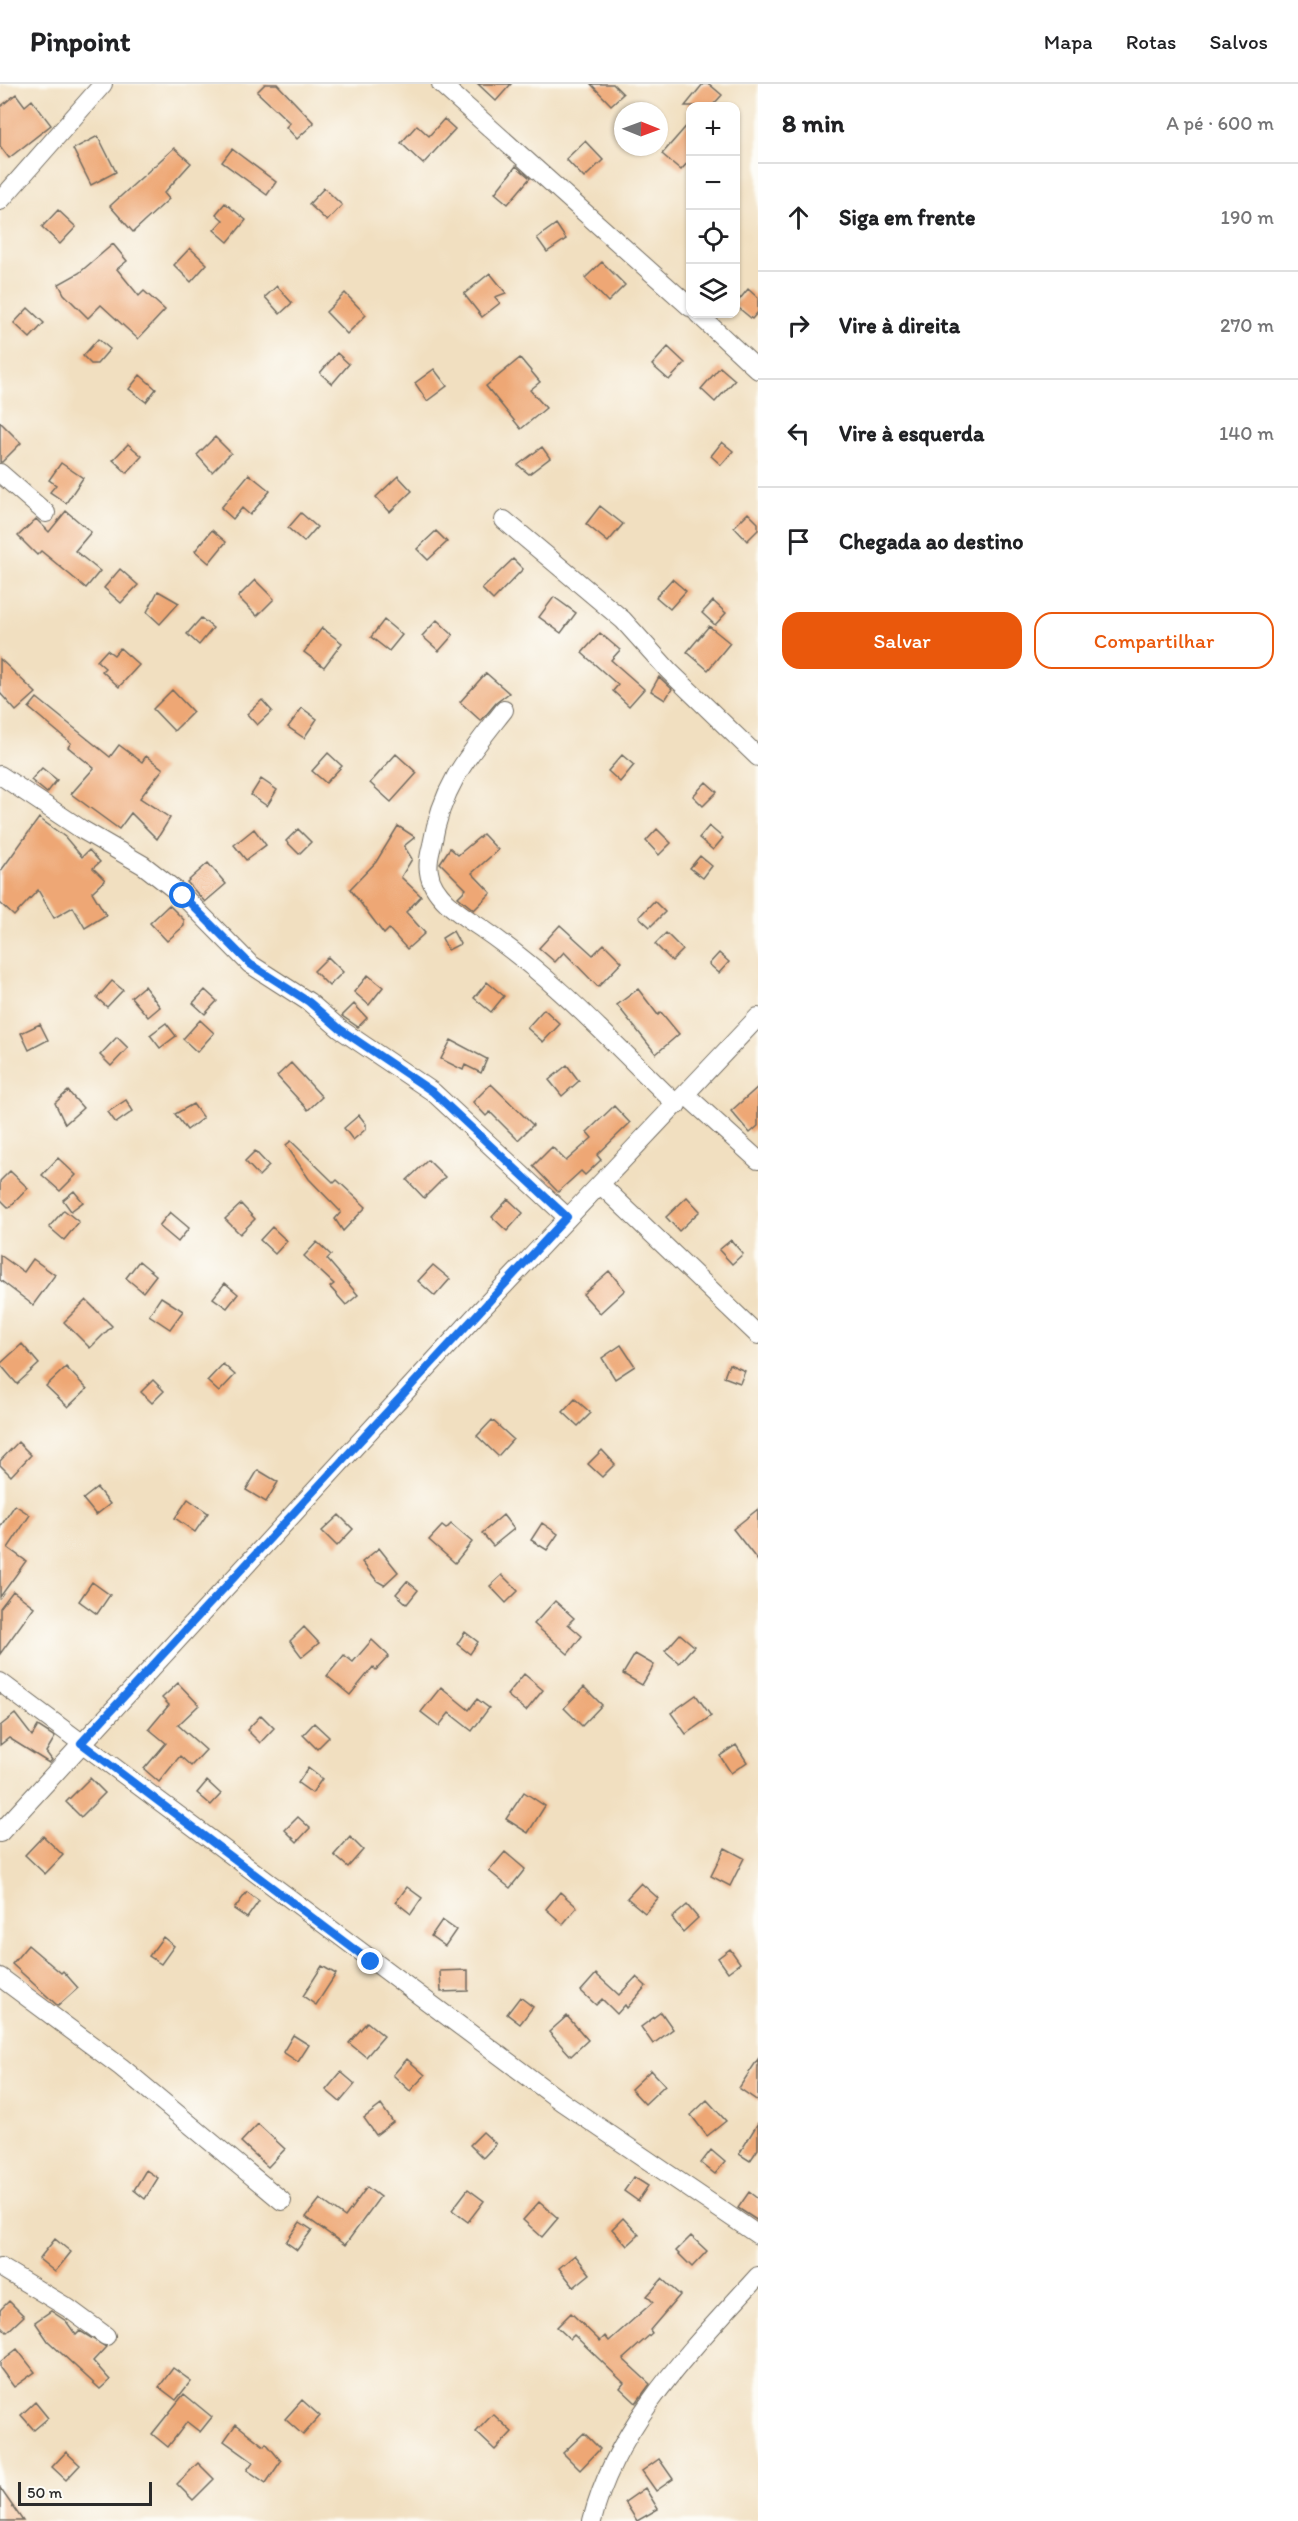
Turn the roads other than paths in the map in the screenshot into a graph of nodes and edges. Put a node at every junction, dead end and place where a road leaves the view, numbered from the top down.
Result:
1 (103, 84) edge
2 (441, 84) edge
3 (0, 201) edge
4 (686, 303) edge
5 (702, 318) edge
6 (758, 370) edge
7 (0, 473) edge
8 (46, 513) dead end
9 (504, 520) dead end
10 (504, 710) dead end
11 (758, 757) edge
12 (0, 775) edge
13 (758, 1017) edge
14 (682, 1100) junction
15 (758, 1160) edge
16 (600, 1184) junction
17 (567, 1217) junction
18 (758, 1335) edge
19 (0, 1682) edge
20 (81, 1743) junction
21 (0, 1833) edge
22 (0, 1977) edge
23 (282, 2201) dead end
24 (758, 2235) edge
25 (0, 2267) edge
26 (758, 2276) edge
27 (106, 2336) dead end
28 (592, 2521) edge

1 - 3 street
2 - 4 street
5 - 6 street
7 - 8 street
9 - 11 street
10 - 14 street
12 - 17 street
13 - 14 street
14 - 15 street
14 - 16 street
16 - 17 street
16 - 18 street
17 - 20 street
19 - 20 street
20 - 21 street
20 - 24 street
22 - 23 street
25 - 27 street
26 - 28 street

